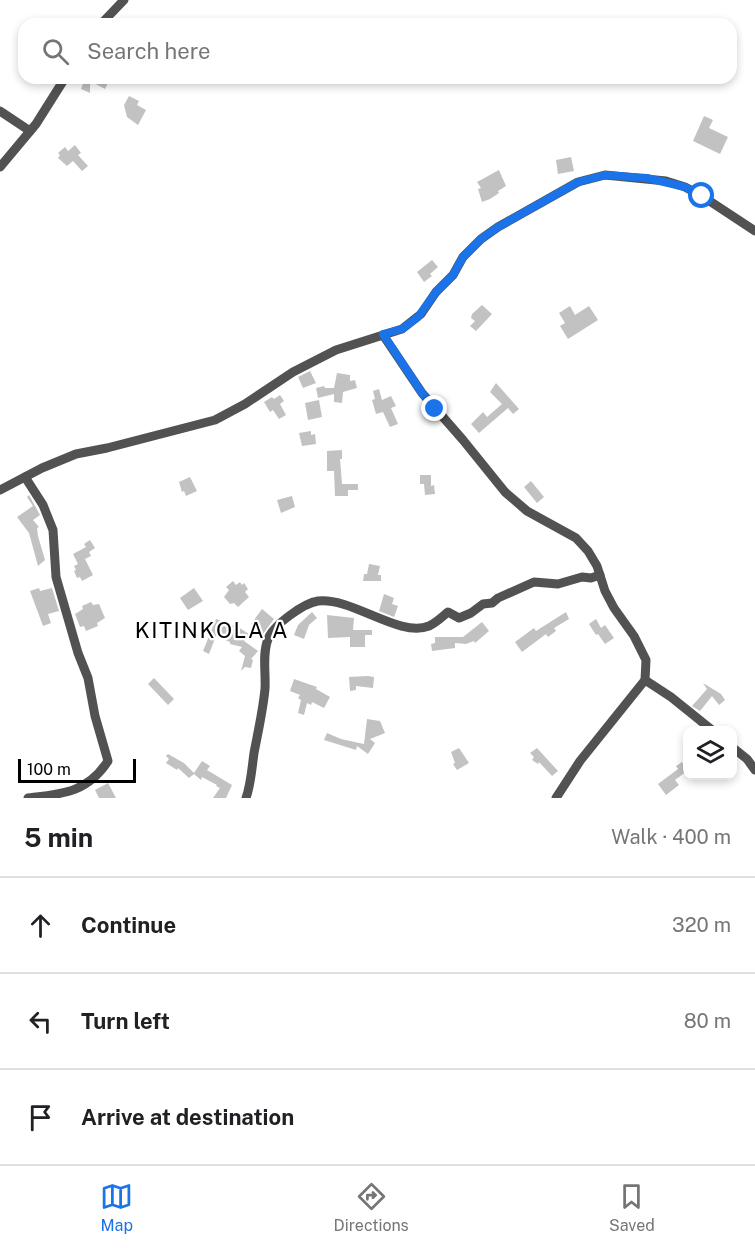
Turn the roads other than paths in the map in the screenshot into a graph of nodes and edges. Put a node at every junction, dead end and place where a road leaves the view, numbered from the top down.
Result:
1 (124, 0) edge
2 (107, 18) edge
3 (61, 84) edge
4 (0, 111) edge
5 (30, 131) junction
6 (0, 167) edge
7 (755, 231) edge
8 (383, 334) junction
9 (25, 477) junction
10 (0, 489) edge
11 (600, 575) junction
12 (645, 680) junction
13 (707, 726) edge
14 (737, 751) edge
15 (755, 770) edge
16 (28, 798) edge
17 (246, 798) edge
18 (556, 798) edge

1 - 2 street
3 - 5 street
4 - 5 street
5 - 6 street
7 - 8 street
8 - 9 street
8 - 11 street
9 - 10 street
9 - 16 street
11 - 12 street
11 - 17 street
12 - 13 street
12 - 18 street
14 - 15 street

